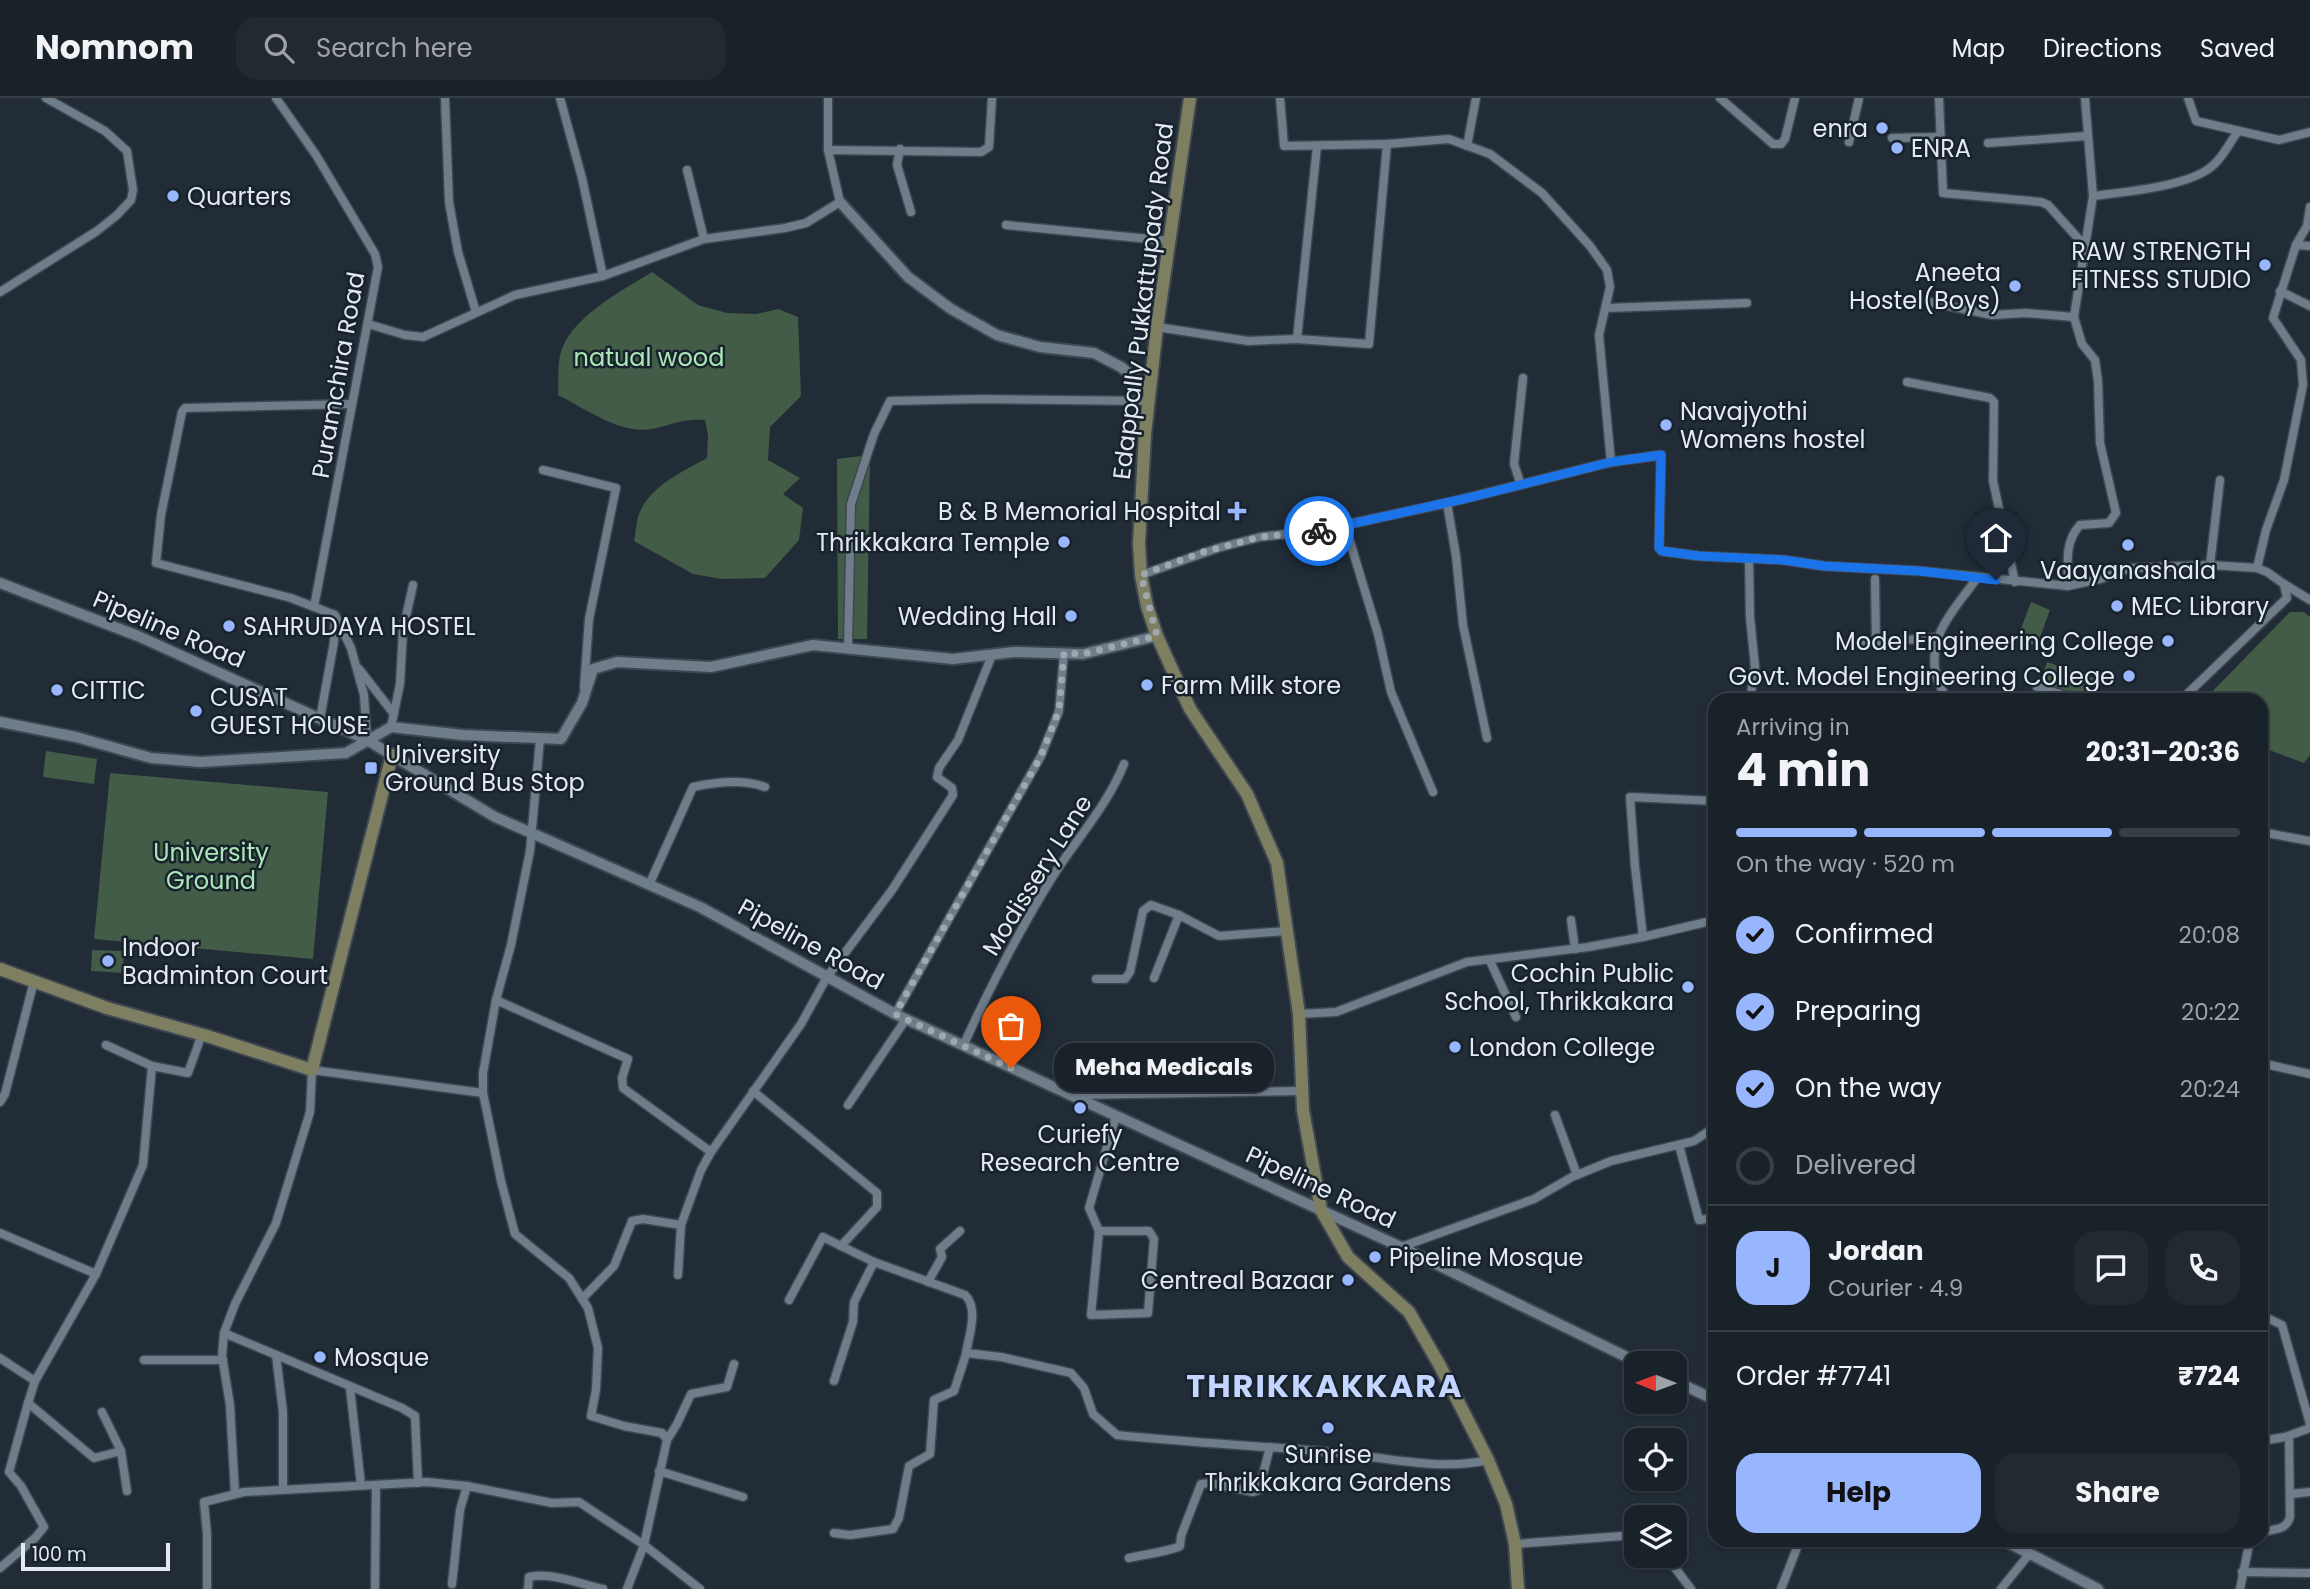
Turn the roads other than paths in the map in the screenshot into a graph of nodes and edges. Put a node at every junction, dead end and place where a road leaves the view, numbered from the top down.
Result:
1 (275, 98) edge
2 (445, 98) edge
3 (560, 98) edge
4 (828, 98) edge
5 (992, 98) edge
6 (1190, 98) edge
7 (1280, 98) edge
8 (1476, 98) edge
9 (1720, 98) edge
10 (1795, 98) edge
11 (1859, 98) edge
12 (1939, 98) edge
13 (2085, 98) edge
14 (2188, 98) edge
15 (51, 99) edge
16 (2238, 131) junction
17 (2310, 132) edge
18 (2087, 136) junction
19 (1939, 137) junction
20 (1892, 138) dead end
21 (1849, 142) dead end
22 (1988, 143) dead end
23 (1387, 144) junction
24 (1317, 145) junction
25 (1467, 146) junction
26 (900, 149) junction
27 (828, 150) junction
28 (687, 170) dead end
29 (2093, 196) junction
30 (840, 202) junction
31 (2310, 207) edge
32 (911, 212) dead end
33 (1006, 225) dead end
34 (704, 239) junction
35 (1170, 241) junction
36 (2296, 245) junction
37 (2310, 246) edge
38 (2086, 247) junction
39 (603, 276) junction
40 (2280, 291) junction
41 (0, 292) edge
42 (1920, 300) dead end
43 (1747, 303) dead end
44 (2310, 306) edge
45 (1606, 308) junction
46 (476, 312) junction
47 (2074, 317) junction
48 (368, 324) junction
49 (1157, 327) junction
50 (1297, 339) junction
51 (1523, 378) dead end
52 (1907, 382) dead end
53 (1150, 395) junction
54 (351, 404) junction
55 (1611, 462) junction
56 (543, 470) dead end
57 (2220, 480) dead end
58 (1521, 485) junction
59 (1447, 503) junction
60 (1345, 525) junction
61 (1749, 559) junction
62 (2210, 565) junction
63 (2257, 568) junction
64 (1141, 575) junction
65 (1977, 578) junction
66 (1875, 579) dead end
67 (2015, 582) junction
68 (0, 583) edge
69 (2284, 584) junction
70 (413, 585) dead end
71 (2068, 586) junction
72 (2309, 597) edge
73 (314, 607) junction
74 (335, 615) junction
75 (1157, 636) junction
76 (1939, 637) junction
77 (1877, 643) junction
78 (1841, 646) dead end
79 (848, 648) junction
80 (1064, 653) junction
81 (992, 655) junction
82 (355, 664) junction
83 (2037, 687) dead end
84 (1751, 693) edge
85 (1943, 693) edge
86 (2057, 693) edge
87 (2188, 693) edge
88 (583, 698) junction
89 (394, 714) junction
90 (320, 719) junction
91 (0, 722) edge
92 (391, 727) junction
93 (1487, 738) dead end
94 (540, 739) junction
95 (367, 740) junction
96 (391, 755) junction
97 (1124, 764) dead end
98 (765, 788) dead end
99 (1433, 792) dead end
100 (1708, 801) edge
101 (532, 833) junction
102 (2268, 833) edge
103 (2310, 841) edge
104 (649, 885) junction
105 (1179, 915) junction
106 (1571, 920) dead end
107 (1708, 922) edge
108 (1287, 931) junction
109 (1643, 937) junction
110 (1576, 949) junction
111 (1490, 961) junction
112 (0, 969) edge
113 (827, 976) junction
114 (1154, 978) dead end
115 (1096, 979) dead end
116 (34, 981) junction
117 (496, 1000) junction
118 (1299, 1014) junction
119 (900, 1016) junction
120 (1516, 1017) dead end
121 (202, 1034) junction
122 (106, 1045) dead end
123 (964, 1045) junction
124 (2268, 1065) edge
125 (152, 1066) junction
126 (312, 1070) junction
127 (2310, 1074) edge
128 (753, 1090) junction
129 (1301, 1091) junction
130 (483, 1093) junction
131 (1071, 1095) junction
132 (0, 1102) edge
133 (848, 1105) dead end
134 (1555, 1115) dead end
135 (1116, 1116) junction
136 (1708, 1131) edge
137 (1679, 1144) junction
138 (711, 1152) junction
139 (1577, 1175) junction
140 (1321, 1210) junction
141 (1708, 1219) edge
142 (681, 1225) junction
143 (960, 1231) dead end
144 (1099, 1231) junction
145 (0, 1233) edge
146 (841, 1246) junction
147 (1401, 1247) junction
148 (874, 1262) junction
149 (96, 1274) junction
150 (678, 1275) dead end
151 (928, 1282) junction
152 (582, 1299) junction
153 (789, 1300) dead end
154 (2268, 1318) edge
155 (224, 1332) junction
156 (967, 1351) junction
157 (276, 1355) junction
158 (1624, 1356) edge
159 (0, 1358) edge
160 (144, 1360) dead end
161 (223, 1360) junction
162 (734, 1364) dead end
163 (35, 1381) junction
164 (834, 1381) dead end
165 (1687, 1387) edge
166 (350, 1388) junction
167 (1708, 1397) edge
168 (28, 1403) junction
169 (102, 1412) dead end
170 (2310, 1426) edge
171 (2289, 1436) junction
172 (667, 1440) junction
173 (2268, 1440) edge
174 (1270, 1447) junction
175 (121, 1451) junction
176 (1488, 1460) junction
177 (659, 1471) junction
178 (418, 1483) junction
179 (361, 1485) junction
180 (376, 1485) junction
181 (467, 1486) junction
182 (283, 1489) junction
183 (127, 1491) dead end
184 (2310, 1492) edge
185 (235, 1494) junction
186 (2290, 1494) junction
187 (743, 1497) dead end
188 (2268, 1531) edge
189 (834, 1533) dead end
190 (1624, 1536) edge
191 (1515, 1544) junction
192 (644, 1545) junction
193 (1797, 1547) edge
194 (2018, 1547) edge
195 (2248, 1547) edge
196 (2030, 1553) junction
197 (1129, 1558) dead end
198 (0, 1568) edge
199 (1675, 1568) edge
200 (2242, 1572) junction
201 (2310, 1573) edge
202 (452, 1584) dead end
203 (207, 1589) edge
204 (375, 1589) edge
205 (528, 1589) edge
206 (603, 1589) edge
207 (627, 1589) edge
208 (700, 1589) edge
209 (1518, 1589) edge
210 (1691, 1589) edge
211 (1781, 1589) edge
212 (2001, 1589) edge
213 (2098, 1589) edge
214 (2240, 1589) edge

1 - 48 street, Puramchira Road
2 - 46 street
3 - 39 street
4 - 27 street
5 - 26 street
6 - 35 main road, Edappally Pukkattupady Road
7 - 24 street
8 - 25 street
9 - 10 street
11 - 21 street
12 - 19 street
13 - 18 street
14 - 16 street
15 - 41 street
16 - 17 street
16 - 29 street
18 - 22 street
18 - 29 street
19 - 20 street
19 - 38 street
23 - 24 street
23 - 25 street
23 - 50 street
24 - 50 street
25 - 45 street
26 - 27 street
26 - 32 street
27 - 30 street
28 - 34 street
29 - 38 street
30 - 34 street
30 - 53 street
31 - 36 street
33 - 35 street
34 - 39 street
35 - 49 main road, Edappally Pukkattupady Road
36 - 37 street
36 - 40 street
38 - 47 street
39 - 46 street
40 - 44 street
40 - 63 street
42 - 47 street
43 - 45 street
45 - 55 street
46 - 48 street
47 - 71 street
48 - 54 street, Puramchira Road
49 - 50 street
49 - 53 main road, Edappally Pukkattupady Road
51 - 58 street
52 - 67 street
53 - 64 main road, Edappally Pukkattupady Road
53 - 79 street
54 - 73 street, Puramchira Road
54 - 73 street
55 - 58 street
55 - 61 street
56 - 88 street
57 - 62 street
58 - 59 street
59 - 60 street
59 - 93 street
60 - 64 street
60 - 99 street
61 - 65 street
61 - 84 street
62 - 63 street
62 - 71 street
63 - 69 street
64 - 75 main road, Edappally Pukkattupady Road
65 - 67 street
65 - 76 street
66 - 77 street
67 - 71 street
68 - 90 street, Pipeline Road
69 - 72 street
69 - 87 street
70 - 89 street
73 - 74 street
74 - 82 street
74 - 90 street
75 - 80 street
75 - 108 main road, Edappally Pukkattupady Road
76 - 77 street
76 - 85 street
77 - 78 street
79 - 81 street
79 - 88 street
80 - 81 street
80 - 119 street
81 - 113 street
82 - 89 street
82 - 95 street
83 - 86 street
88 - 94 street
89 - 92 street
90 - 95 street, Pipeline Road
91 - 95 street
92 - 94 street
92 - 95 street
94 - 101 street
95 - 96 street, Pipeline Road
96 - 101 street, Pipeline Road
96 - 126 main road
97 - 123 street, Modissery Lane
98 - 104 street
100 - 109 street
101 - 104 street, Pipeline Road
101 - 117 street
102 - 103 street
104 - 113 street, Pipeline Road
105 - 108 street
105 - 114 street
105 - 115 street
106 - 110 street
107 - 109 street
108 - 118 main road, Edappally Pukkattupady Road
109 - 110 street
110 - 111 street
111 - 118 street
111 - 120 street
112 - 116 main road
113 - 119 street, Pipeline Road
113 - 128 street
116 - 121 main road
116 - 132 street
117 - 130 street
117 - 138 street
118 - 129 main road, Edappally Pukkattupady Road
119 - 123 street, Pipeline Road
119 - 133 street
121 - 125 street
121 - 126 main road
122 - 125 street
123 - 131 street, Pipeline Road
124 - 127 street
125 - 149 street
126 - 130 street
126 - 155 street
128 - 138 street
128 - 146 street
129 - 131 street
129 - 140 main road, Edappally Pukkattupady Road
130 - 152 street
131 - 135 street, Pipeline Road
134 - 139 street
135 - 140 street, Pipeline Road
135 - 144 street
136 - 137 street
137 - 139 street
137 - 141 street
138 - 142 street
139 - 147 street
140 - 147 street, Pipeline Road
140 - 176 main road, Edappally Pukkattupady Road
142 - 150 street
142 - 152 street
143 - 151 street
144 - 144 street
145 - 149 street
146 - 148 street
146 - 153 street
147 - 158 street, Pipeline Road
148 - 151 street
148 - 164 street
149 - 163 street
151 - 156 street
152 - 172 street
154 - 170 street
155 - 157 street
155 - 161 street
156 - 174 street
156 - 189 street
157 - 166 street
157 - 182 street
159 - 163 street
160 - 161 street
161 - 185 street
162 - 172 street
163 - 168 street
165 - 167 street
166 - 178 street
166 - 179 street
168 - 175 street
168 - 198 street
169 - 175 street
170 - 171 street
171 - 173 street
171 - 186 street
172 - 177 street
174 - 176 street
174 - 197 street
175 - 183 street
176 - 191 main road, Edappally Pukkattupady Road
177 - 187 street
177 - 192 street
178 - 180 street
178 - 181 street
179 - 180 street
179 - 182 street
180 - 204 street
181 - 192 street
181 - 202 street
182 - 185 street
184 - 186 street
185 - 203 street
186 - 188 street
190 - 191 street
191 - 209 main road, Edappally Pukkattupady Road
192 - 207 street
192 - 208 street
193 - 211 street
194 - 196 street
195 - 200 street
196 - 212 street
196 - 213 street
199 - 210 street
200 - 201 street
200 - 214 street
205 - 206 street

